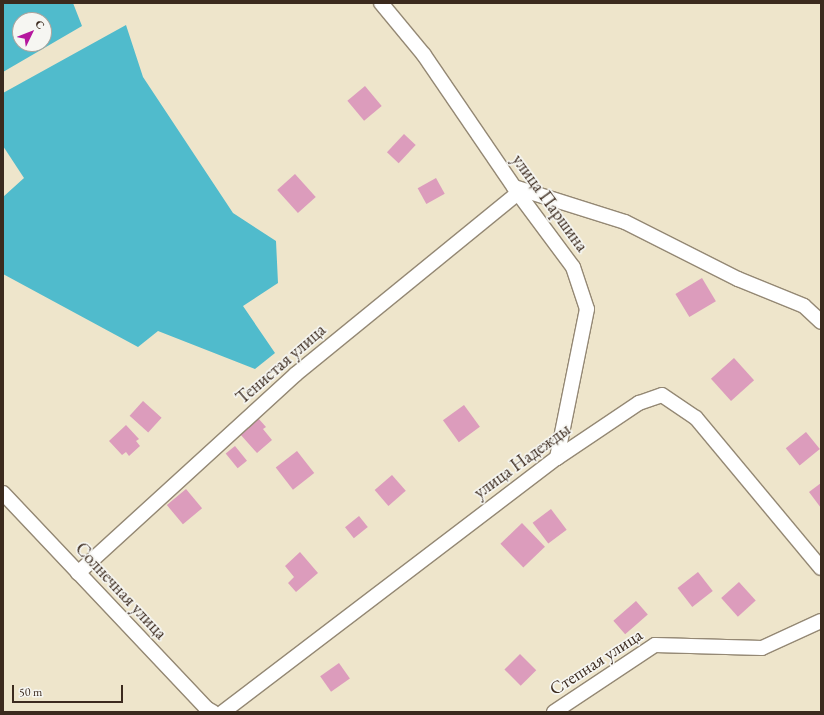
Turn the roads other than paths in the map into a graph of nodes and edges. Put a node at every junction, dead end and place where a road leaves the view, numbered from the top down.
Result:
1 (381, 3) edge
2 (516, 190) junction
3 (821, 322) edge
4 (557, 458) junction
5 (3, 493) edge
6 (821, 568) edge
7 (78, 573) junction
8 (821, 621) edge
9 (208, 711) edge
10 (223, 712) edge
11 (554, 712) edge

1 - 2 street, улица Паршина
2 - 3 street
2 - 4 street, улица Паршина
2 - 7 street, Тенистая улица
4 - 6 street, улица Надежды
4 - 10 street, улица Надежды
5 - 7 street, Солнечная улица
7 - 9 street, Солнечная улица
8 - 11 street, Степная улица

